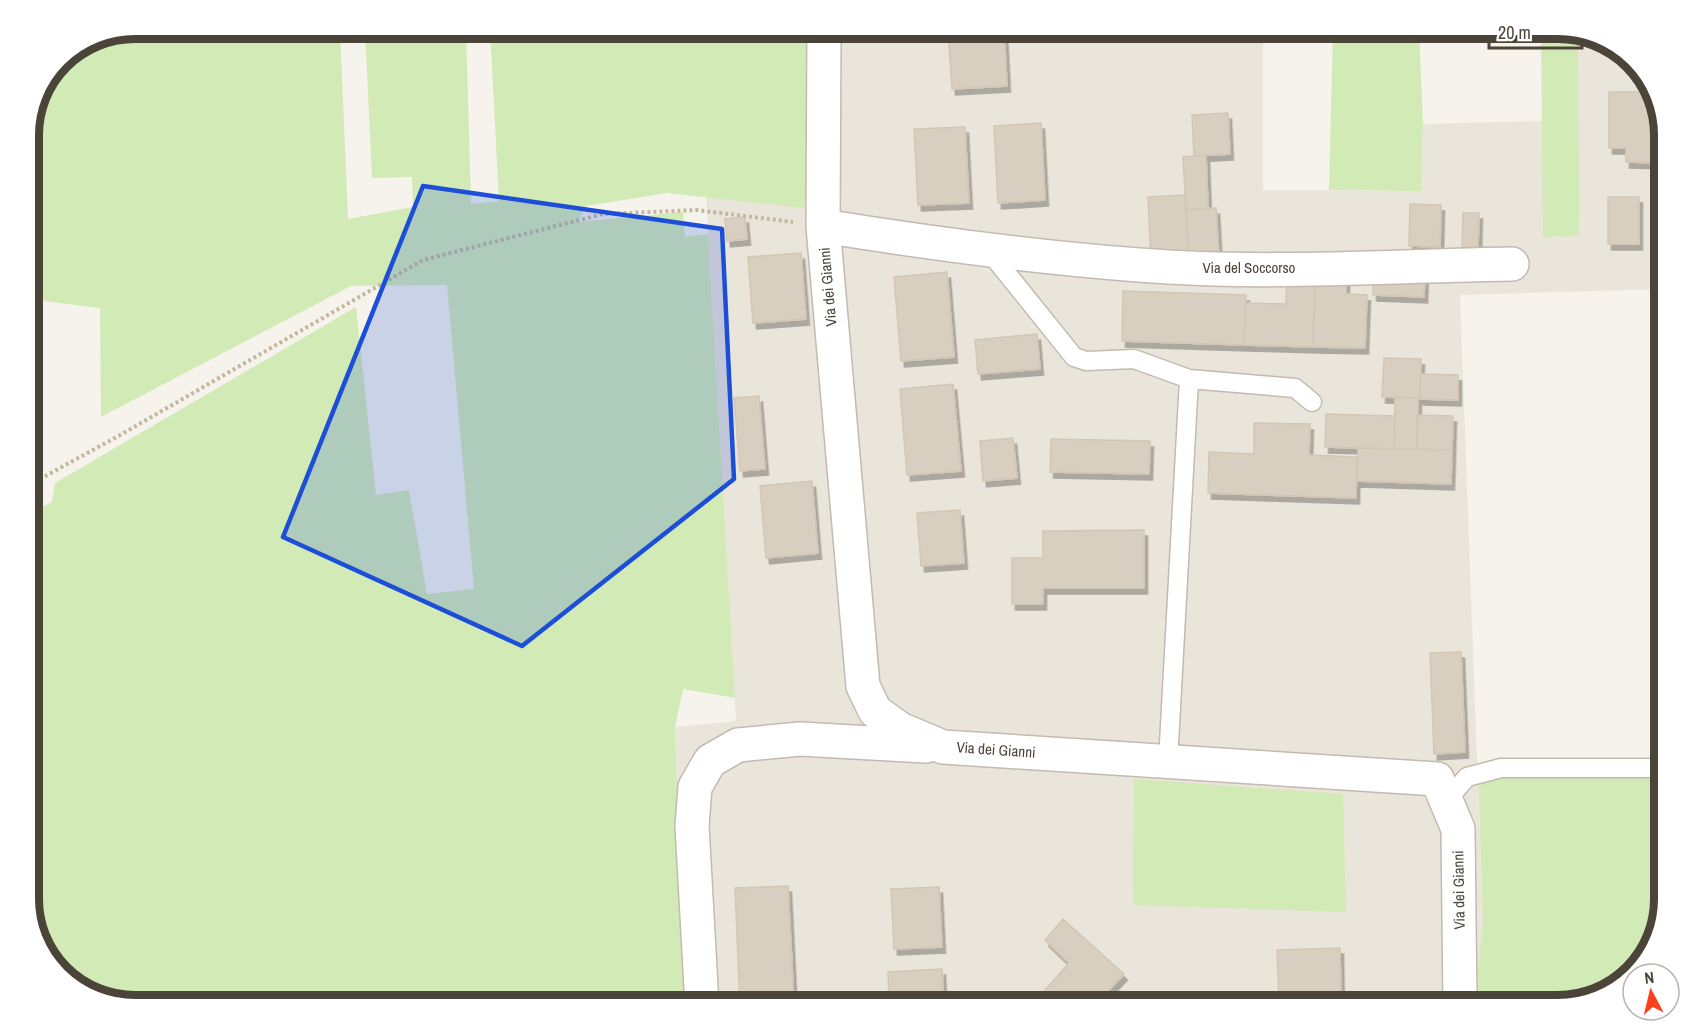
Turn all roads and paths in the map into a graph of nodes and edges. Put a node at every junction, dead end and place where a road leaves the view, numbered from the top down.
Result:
1 (824, 39) edge
2 (823, 226) junction
3 (987, 249) junction
4 (1512, 264) dead end
5 (1189, 378) junction
6 (1312, 402) dead end
7 (39, 480) edge
8 (943, 747) junction
9 (1168, 762) junction
10 (1654, 768) edge
11 (1446, 801) junction
12 (701, 995) edge
13 (1460, 995) edge

1 - 2 street, Via dei Gianni
2 - 3 street, Via del Soccorso
2 - 7 path
2 - 8 street, Via dei Gianni
3 - 4 street, Via del Soccorso
3 - 5 lane
5 - 6 lane
5 - 9 lane
8 - 9 street, Via dei Gianni
8 - 12 street
9 - 11 street, Via dei Gianni
10 - 11 lane
11 - 13 street, Via dei Gianni

